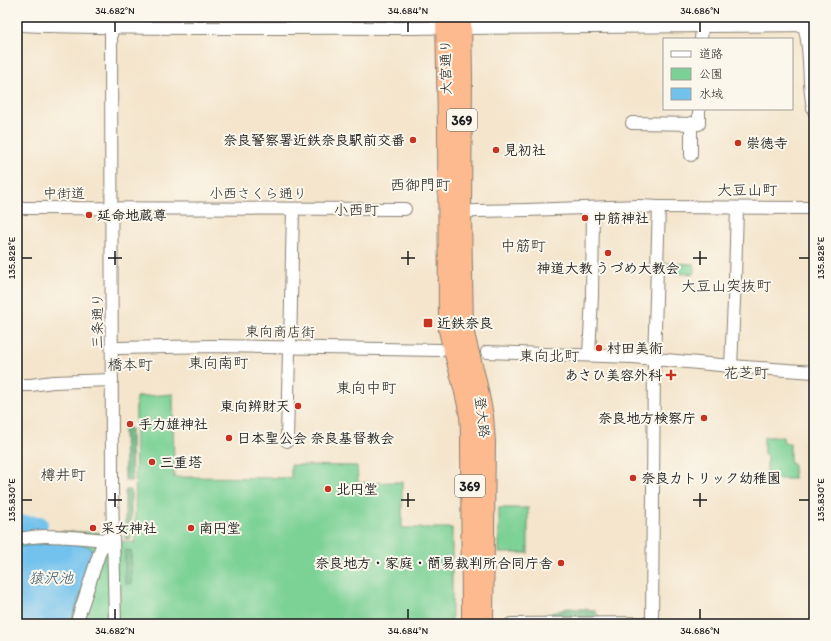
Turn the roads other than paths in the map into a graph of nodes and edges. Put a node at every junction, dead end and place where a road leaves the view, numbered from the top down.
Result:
1 (644, 21) edge
2 (111, 22) edge
3 (453, 22) edge
4 (601, 22) edge
5 (807, 22) edge
6 (17, 25) edge
7 (702, 26) junction
8 (702, 38) edge
9 (699, 110) edge
10 (814, 111) edge
11 (632, 123) dead end
12 (691, 123) junction
13 (691, 155) dead end
14 (659, 207) junction
15 (17, 208) edge
16 (112, 208) junction
17 (293, 208) junction
18 (593, 208) junction
19 (737, 208) junction
20 (814, 208) edge
21 (405, 209) dead end
22 (455, 212) junction
23 (290, 347) junction
24 (119, 348) dead end
25 (440, 350) dead end
26 (487, 352) dead end
27 (589, 355) junction
28 (654, 359) junction
29 (731, 366) junction
30 (814, 372) edge
31 (112, 380) junction
32 (17, 385) edge
33 (287, 441) dead end
34 (17, 539) edge
35 (113, 540) junction
36 (478, 622) edge
37 (76, 624) edge
38 (115, 624) edge
39 (492, 624) edge
40 (511, 624) edge

1 - 4 street
1 - 7 street
2 - 3 street
2 - 6 street
2 - 16 street, 三条通り
3 - 4 street
3 - 22 highway, 大宮通り / 369
5 - 7 street
5 - 10 street
7 - 8 street
9 - 12 street
11 - 12 street
12 - 13 street
14 - 18 street
14 - 19 street
14 - 28 street
15 - 16 street, 中街道
16 - 17 street, 小西さくら通り
16 - 31 street, 三条通り
17 - 21 street, 小西さくら通り
17 - 23 street
18 - 22 street
18 - 27 street
19 - 20 street
19 - 29 street
22 - 36 highway, 登大路 / 369
23 - 24 street, 東向商店街
23 - 25 street, 東向商店街
23 - 33 street
26 - 27 street
27 - 28 street
28 - 29 street
28 - 40 street
29 - 30 street
31 - 32 street
31 - 35 street, 三条通り
34 - 35 street
35 - 37 street
35 - 38 street, 三条通り
36 - 39 street

